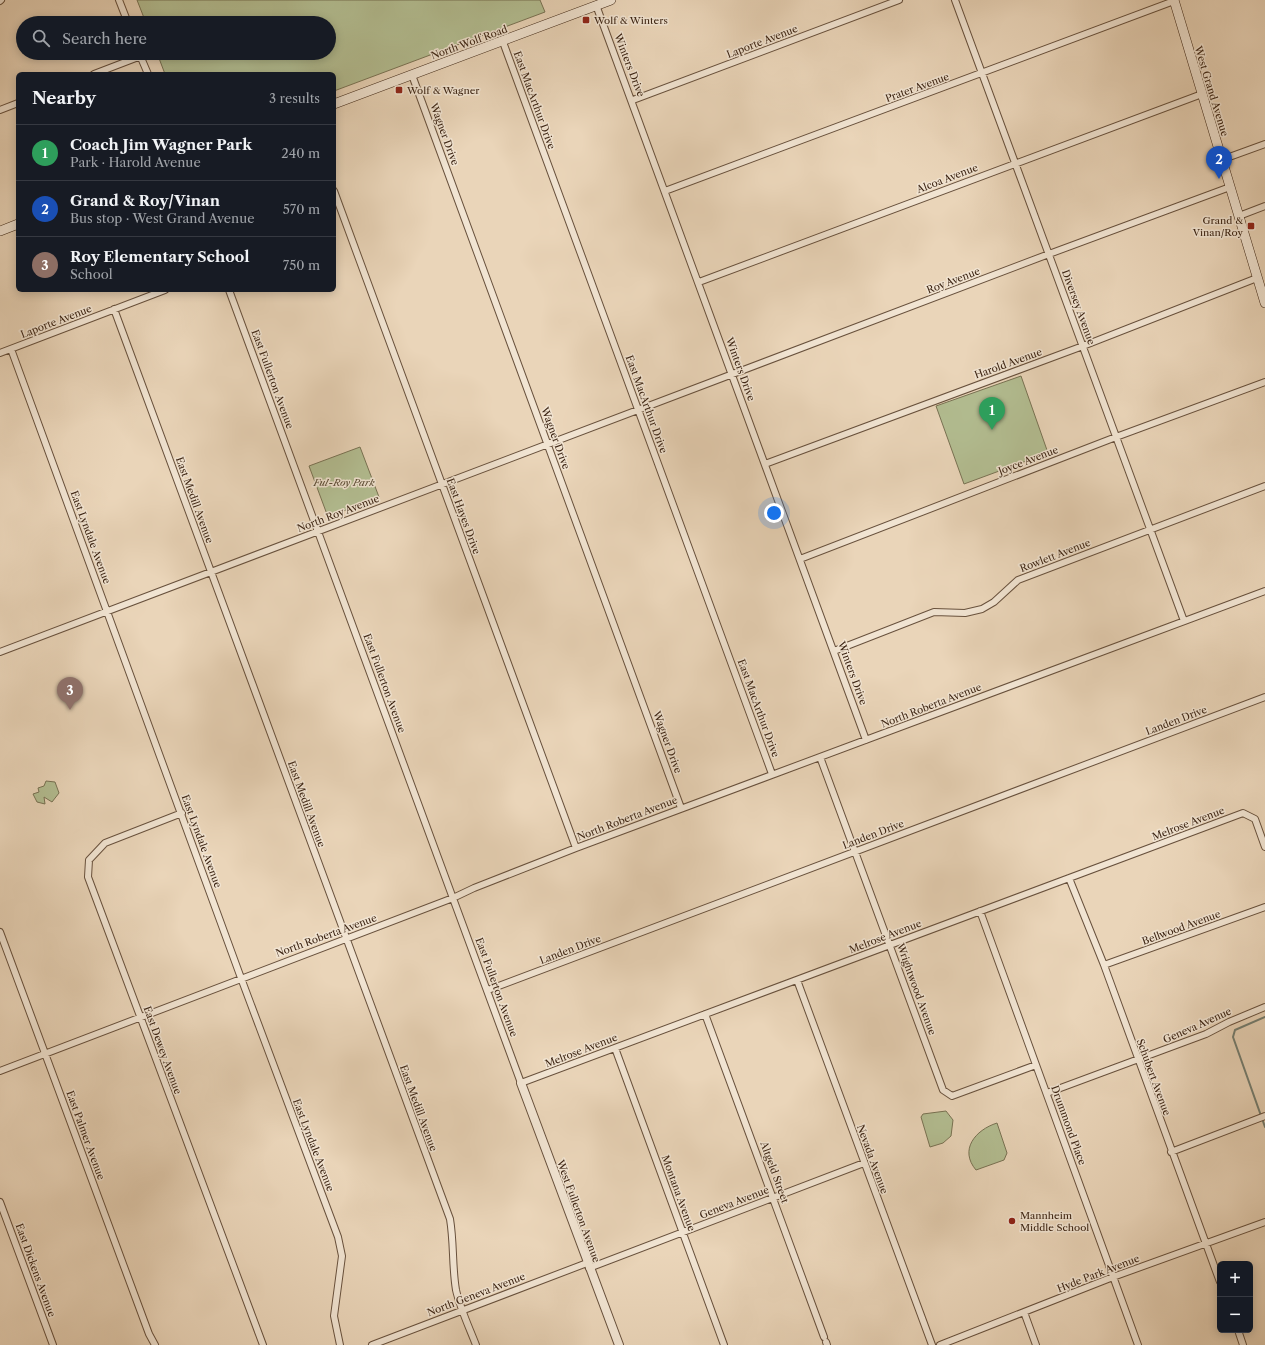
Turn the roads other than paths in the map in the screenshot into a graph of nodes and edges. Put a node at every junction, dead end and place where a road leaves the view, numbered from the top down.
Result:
1 (119, 0) edge
2 (611, 0) edge
3 (899, 0) edge
4 (955, 0) edge
5 (1174, 0) edge
6 (596, 5) junction
7 (125, 16) edge
8 (503, 42) junction
9 (128, 60) edge
10 (142, 60) edge
11 (99, 72) edge
12 (147, 72) edge
13 (982, 73) junction
14 (412, 75) junction
15 (1202, 94) junction
16 (632, 100) junction
17 (336, 103) edge
18 (16, 104) edge
19 (0, 110) edge
20 (1265, 144) edge
21 (1221, 160) junction
22 (1015, 163) junction
23 (1230, 187) junction
24 (666, 191) junction
25 (336, 196) edge
26 (1265, 206) edge
27 (1239, 216) junction
28 (16, 225) edge
29 (0, 231) edge
30 (1049, 254) junction
31 (1257, 278) junction
32 (699, 282) junction
33 (160, 292) edge
34 (230, 292) edge
35 (1265, 303) edge
36 (114, 309) junction
37 (1083, 346) junction
38 (11, 349) junction
39 (0, 353) edge
40 (732, 374) junction
41 (1265, 382) edge
42 (684, 393) joint
43 (639, 410) junction
44 (1116, 437) junction
45 (548, 445) junction
46 (765, 464) junction
47 (442, 484) junction
48 (1265, 486) edge
49 (1150, 529) junction
50 (318, 532) junction
51 (800, 559) junction
52 (211, 571) junction
53 (1265, 591) edge
54 (108, 610) junction
55 (1184, 621) junction
56 (1, 649) edge
57 (834, 651) junction
58 (1265, 697) edge
59 (866, 740) junction
60 (820, 757) junction
61 (772, 774) junction
62 (681, 808) junction
63 (182, 813) junction
64 (1265, 847) edge
65 (576, 848) junction
66 (856, 851) junction
67 (1069, 878) junction
68 (454, 898) junction
69 (1265, 907) edge
70 (980, 911) junction
71 (0, 932) edge
72 (346, 939) junction
73 (890, 945) junction
74 (1104, 965) junction
75 (241, 978) junction
76 (796, 980) junction
77 (488, 990) junction
78 (1265, 1007) edge
79 (705, 1014) junction
80 (141, 1018) junction
81 (615, 1048) junction
82 (46, 1054) junction
83 (1138, 1060) junction
84 (1036, 1065) junction
85 (0, 1071) edge
86 (521, 1083) junction
87 (1046, 1093) junction
88 (1265, 1116) edge
89 (1171, 1152) junction
90 (864, 1163) junction
91 (774, 1198) junction
92 (0, 1202) edge
93 (1265, 1222) edge
94 (683, 1232) junction
95 (1206, 1244) junction
96 (588, 1265) junction
97 (1217, 1274) edge
98 (1113, 1277) junction
99 (463, 1310) junction
100 (1024, 1312) junction
101 (1239, 1333) edge
102 (826, 1341) edge
103 (53, 1345) edge
104 (155, 1345) edge
105 (263, 1345) edge
106 (340, 1345) edge
107 (372, 1345) edge
108 (476, 1345) edge
109 (619, 1345) edge
110 (724, 1345) edge
111 (932, 1345) edge
112 (940, 1345) edge
113 (1036, 1345) edge
114 (1138, 1345) edge
115 (1243, 1345) edge

1 - 7 street
2 - 6 main road, North Wolf Road
3 - 16 street, Laporte Avenue
4 - 13 street, Diversey Avenue
5 - 13 street, Prater Avenue
5 - 15 main road, West Grand Avenue
6 - 8 main road, North Wolf Road
6 - 16 street, Winters Drive
8 - 14 main road, North Wolf Road
8 - 43 street, East MacArthur Drive
9 - 11 street
10 - 12 street
13 - 22 street, Diversey Avenue
13 - 24 street, Prater Avenue
14 - 17 main road, North Wolf Road
14 - 45 street, Wagner Drive
15 - 21 main road, West Grand Avenue
15 - 22 street, Alcoa Avenue
16 - 24 street, Winters Drive
18 - 19 street
20 - 21 street
21 - 23 main road, West Grand Avenue
22 - 30 street, Diversey Avenue
22 - 32 street, Alcoa Avenue
23 - 27 main road, West Grand Avenue
23 - 30 street, Roy Avenue
24 - 32 street, Winters Drive
25 - 47 street, East Hayes Drive
26 - 27 street
27 - 31 main road, West Grand Avenue
28 - 29 main road
30 - 37 street, Diversey Avenue
30 - 40 street, Roy Avenue
31 - 35 main road, West Grand Avenue
31 - 37 street, Harold Avenue
32 - 40 street, Winters Drive
33 - 36 street, Laporte Avenue
34 - 50 street, East Fullerton Avenue
36 - 38 street, Laporte Avenue
36 - 52 street, East Medill Avenue
37 - 44 street, Diversey Avenue
37 - 46 street, Harold Avenue
38 - 39 street, Laporte Avenue
38 - 54 street, East Lyndale Avenue
40 - 42 street, Roy Avenue
40 - 46 street, Winters Drive
41 - 44 street, Joyce Avenue
42 - 43 street, North Roy Avenue
43 - 45 street, North Roy Avenue
43 - 61 street, East MacArthur Drive
44 - 49 street, Diversey Avenue
44 - 51 street, Joyce Avenue
45 - 47 street, North Roy Avenue
45 - 62 street, Wagner Drive
46 - 51 street, Winters Drive
47 - 50 street, North Roy Avenue
47 - 65 street, East Hayes Drive
48 - 49 street, Rowlett Avenue
49 - 55 street, Diversey Avenue
49 - 57 street, Rowlett Avenue
50 - 52 street, North Roy Avenue
50 - 68 street, East Fullerton Avenue
51 - 57 street, Winters Drive
52 - 54 street, North Roy Avenue
52 - 72 street, East Medill Avenue
53 - 55 street, North Roberta Avenue
54 - 56 street, North Roy Avenue
54 - 63 street, East Lyndale Avenue
55 - 59 street, North Roberta Avenue
57 - 59 street, Winters Drive
58 - 66 street, Landen Drive
59 - 60 street, North Roberta Avenue
60 - 61 street, North Roberta Avenue
60 - 66 street, Wrightwood Avenue
61 - 62 street, North Roberta Avenue
62 - 65 street, North Roberta Avenue
63 - 75 street, East Lyndale Avenue
63 - 80 street, East Dewey Avenue
64 - 67 street, Melrose Avenue
65 - 68 street, North Roberta Avenue
66 - 73 street, Wrightwood Avenue
66 - 77 street, Landen Drive
67 - 70 street, Melrose Avenue
67 - 74 street, Schubert Avenue
68 - 72 street, North Roberta Avenue
68 - 77 street, East Fullerton Avenue
69 - 74 street, Bellwood Avenue
70 - 73 street, Melrose Avenue
70 - 84 street, Drummond Place
71 - 82 street, East Palmer Avenue
72 - 75 street, North Roberta Avenue
72 - 99 street, East Medill Avenue
73 - 76 street, Melrose Avenue
73 - 84 street, Wrightwood Avenue
74 - 83 street, Schubert Avenue
75 - 80 street, North Roberta Avenue
75 - 106 street, East Lyndale Avenue
76 - 79 street, Melrose Avenue
76 - 90 street, Nevada Avenue
77 - 86 street, East Fullerton Avenue
78 - 83 street, Geneva Avenue
79 - 81 street, Melrose Avenue
79 - 91 street, Altgeld Street
80 - 82 street, North Roberta Avenue
80 - 105 street, East Dewey Avenue
81 - 86 street, Melrose Avenue
81 - 94 street, Montana Avenue
82 - 85 street, North Roberta Avenue
82 - 104 street, East Palmer Avenue
83 - 87 street, Geneva Avenue
83 - 89 street, Schubert Avenue
84 - 87 street, Drummond Place
86 - 96 street, West Fullerton Avenue
87 - 98 street, Drummond Place
88 - 89 street
89 - 95 street, Schubert Avenue
90 - 91 street, Geneva Avenue
90 - 111 street, Nevada Avenue
91 - 94 street, Geneva Avenue
91 - 102 street, Altgeld Street
92 - 103 street, East Dickens Avenue
93 - 95 street, Hyde Park Avenue
94 - 96 street, Geneva Avenue
94 - 110 street, Montana Avenue
95 - 97 street, Schubert Avenue
95 - 98 street, Hyde Park Avenue
96 - 99 street, North Geneva Avenue
96 - 109 street, West Fullerton Avenue
98 - 100 street, Hyde Park Avenue
98 - 114 street, Drummond Place
99 - 107 street, North Geneva Avenue
99 - 108 street, East Medill Avenue
100 - 112 street, Hyde Park Avenue
100 - 113 street
101 - 115 street

